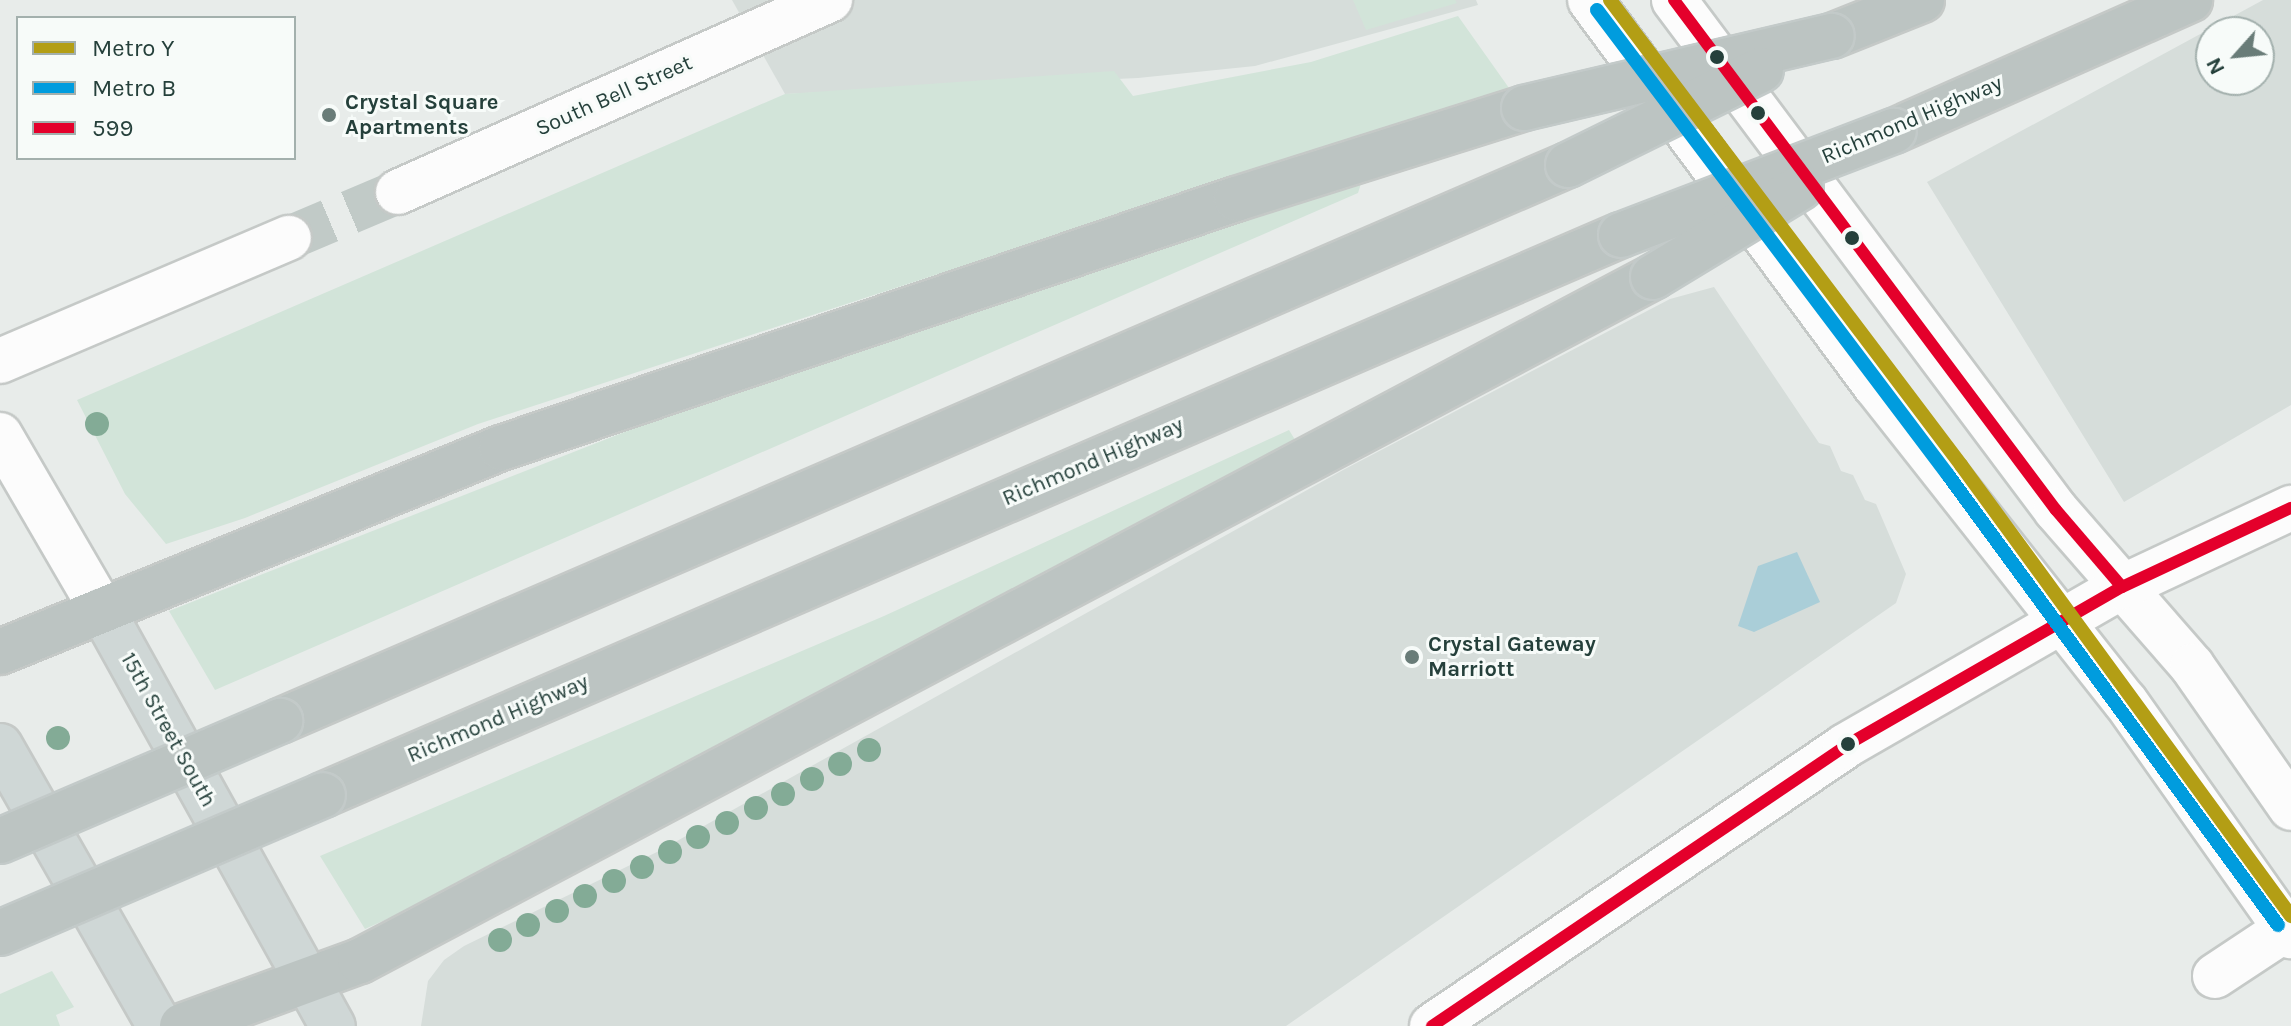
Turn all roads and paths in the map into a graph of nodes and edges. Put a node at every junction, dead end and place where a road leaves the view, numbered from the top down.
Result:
1 (830, 0) edge
2 (1590, 0) edge
3 (1674, 0) edge
4 (1922, 0) edge
5 (2190, 0) edge
6 (1832, 36) junction
7 (1894, 131) junction
8 (398, 192) tunnel mouth
9 (289, 238) tunnel mouth
10 (0, 361) edge
11 (0, 435) edge
12 (2291, 508) edge
13 (2122, 587) junction
14 (102, 610) junction
15 (2060, 620) junction
16 (0, 652) edge
17 (0, 746) edge
18 (2291, 808) edge
19 (0, 841) edge
20 (2289, 932) edge
21 (0, 933) edge
22 (2215, 976) dead end
23 (307, 979) junction
24 (160, 1026) edge
25 (182, 1026) edge
26 (333, 1026) edge
27 (1432, 1026) edge

1 - 8 street, South Bell Street
2 - 15 street
3 - 13 street
4 - 6 highway
5 - 7 highway, Richmond Highway
6 - 14 highway, bridge
6 - 19 highway, bridge
7 - 21 highway, Richmond Highway, bridge
7 - 23 highway, bridge
9 - 10 street
11 - 14 street, 15th Street South
12 - 13 street
13 - 15 street
13 - 18 street
14 - 16 highway
14 - 23 main road, 15th Street South
15 - 20 street
15 - 27 street
17 - 24 main road
20 - 22 street
23 - 25 highway
23 - 26 main road, 15th Street South

